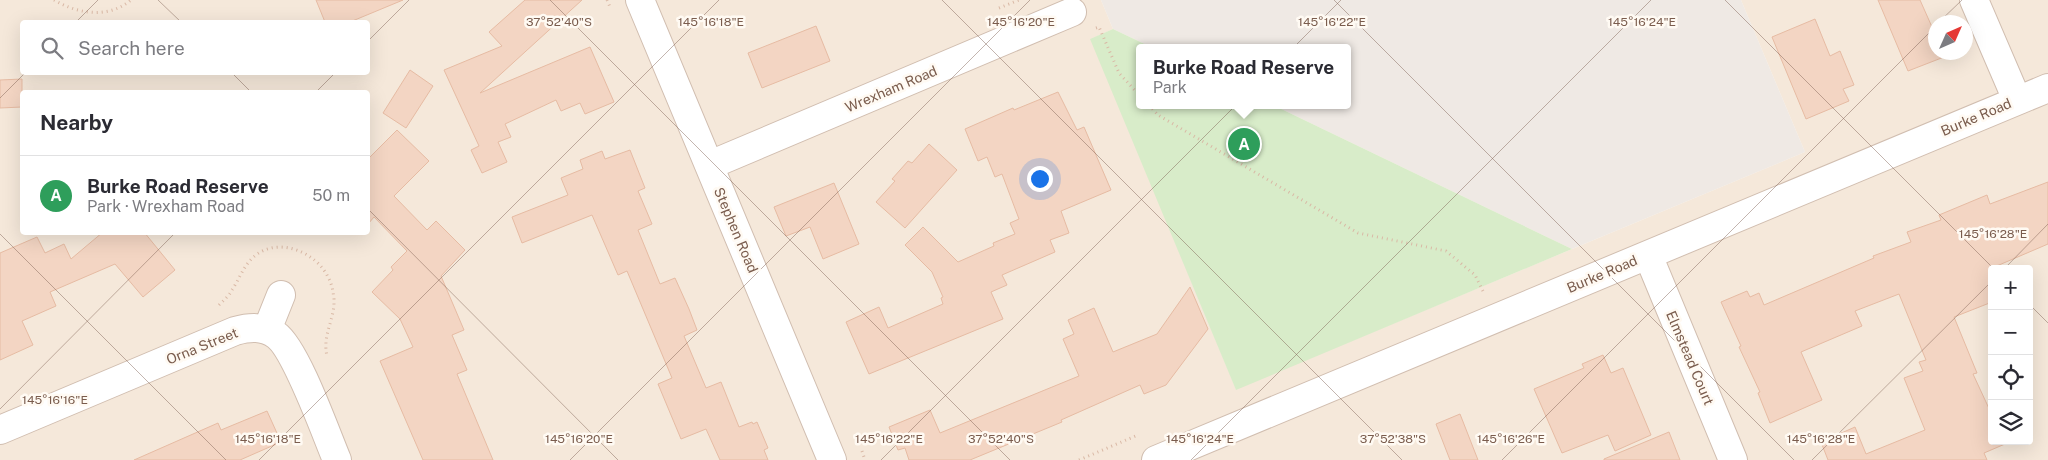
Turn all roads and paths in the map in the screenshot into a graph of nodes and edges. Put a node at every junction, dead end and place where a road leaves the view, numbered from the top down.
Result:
1 (54, 0) edge
2 (131, 0) edge
3 (640, 0) edge
4 (1974, 0) edge
5 (1072, 12) dead end
6 (1091, 30) dead end
7 (2048, 88) edge
8 (1136, 92) edge
9 (2017, 100) junction
10 (1153, 109) edge
11 (710, 165) junction
12 (1648, 255) junction
13 (1483, 292) dead end
14 (281, 295) dead end
15 (267, 330) junction
16 (0, 430) edge
17 (337, 460) edge
18 (832, 460) edge
19 (1156, 460) edge
20 (1733, 460) edge

1 - 2 path
3 - 11 street, Stephen Road
4 - 9 street
5 - 11 street, Wrexham Road
6 - 8 path
7 - 9 street, Burke Road
9 - 12 street, Burke Road
10 - 13 path
11 - 18 street, Stephen Road
12 - 19 street, Burke Road
12 - 20 street, Elmstead Court
14 - 15 street
15 - 16 street, Orna Street
15 - 17 street

